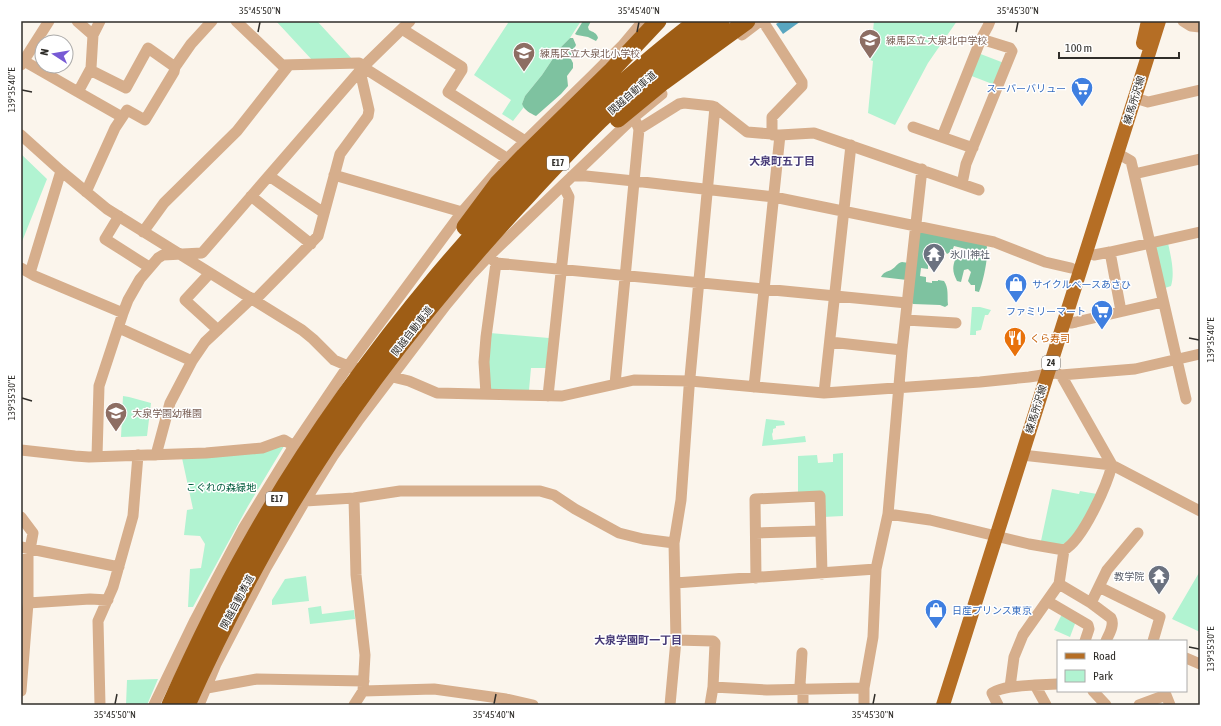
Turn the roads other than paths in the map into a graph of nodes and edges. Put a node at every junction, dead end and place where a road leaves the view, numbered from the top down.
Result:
1 (49, 21) edge
2 (77, 21) edge
3 (100, 21) edge
4 (212, 21) edge
5 (236, 21) edge
6 (643, 21) edge
7 (658, 21) edge
8 (697, 21) edge
9 (721, 21) edge
10 (747, 21) edge
11 (990, 21) edge
12 (1148, 21) edge
13 (1159, 21) edge
14 (1183, 21) edge
15 (404, 24) edge
16 (1200, 27) edge
17 (93, 35) junction
18 (981, 39) junction
19 (22, 63) edge
20 (290, 65) junction
21 (175, 67) junction
22 (362, 68) junction
23 (90, 70) junction
24 (593, 75) junction
25 (1200, 90) edge
26 (78, 92) junction
27 (1135, 98) junction
28 (715, 107) junction
29 (122, 117) junction
30 (634, 117) junction
31 (913, 127) dead end
32 (639, 129) junction
33 (776, 135) junction
34 (21, 136) edge
35 (942, 138) junction
36 (525, 141) junction
37 (851, 145) junction
38 (972, 148) junction
39 (1117, 153) junction
40 (508, 159) junction
41 (1200, 159) edge
42 (922, 170) junction
43 (61, 171) junction
44 (1134, 174) junction
45 (334, 175) junction
46 (269, 176) junction
47 (572, 176) junction
48 (634, 181) junction
49 (962, 184) junction
50 (563, 185) junction
51 (707, 189) junction
52 (979, 190) dead end
53 (86, 192) junction
54 (251, 196) junction
55 (774, 197) junction
56 (844, 211) junction
57 (324, 212) junction
58 (462, 212) junction
59 (119, 216) junction
60 (915, 226) junction
61 (143, 232) junction
62 (1200, 232) edge
63 (1150, 243) junction
64 (311, 244) junction
65 (167, 246) junction
66 (1110, 252) junction
67 (202, 253) junction
68 (1086, 253) junction
69 (181, 254) junction
70 (158, 258) junction
71 (493, 260) junction
72 (194, 263) junction
73 (149, 267) junction
74 (1072, 268) junction
75 (561, 269) junction
76 (26, 270) edge
77 (210, 273) junction
78 (467, 273) junction
79 (625, 275) junction
80 (699, 283) junction
81 (763, 289) junction
82 (835, 296) junction
83 (253, 299) junction
84 (1164, 302) junction
85 (907, 303) junction
86 (410, 308) junction
87 (1121, 311) junction
88 (123, 313) junction
89 (906, 320) junction
90 (1065, 321) junction
91 (956, 323) dead end
92 (119, 328) junction
93 (218, 330) junction
94 (830, 342) junction
95 (902, 350) junction
96 (1200, 354) edge
97 (1177, 360) junction
98 (192, 361) junction
99 (348, 366) junction
100 (1049, 375) junction
101 (392, 377) junction
102 (690, 381) junction
103 (615, 384) junction
104 (754, 386) junction
105 (899, 388) junction
106 (824, 393) junction
107 (486, 394) junction
108 (548, 396) junction
109 (1186, 399) dead end
110 (294, 446) junction
111 (21, 450) edge
112 (138, 455) junction
113 (159, 455) junction
114 (97, 456) junction
115 (1022, 456) junction
116 (1112, 464) junction
117 (354, 498) junction
118 (305, 501) junction
119 (1200, 511) edge
120 (888, 514) junction
121 (21, 517) edge
122 (821, 531) junction
123 (756, 533) junction
124 (1138, 533) dead end
125 (992, 536) junction
126 (674, 543) junction
127 (25, 548) edge
128 (1064, 550) junction
129 (119, 568) junction
130 (876, 569) junction
131 (822, 574) junction
132 (756, 578) junction
133 (675, 583) junction
134 (1058, 584) junction
135 (1099, 587) junction
136 (108, 600) junction
137 (1047, 601) junction
138 (28, 603) junction
139 (1091, 603) junction
140 (195, 620) junction
141 (230, 638) junction
142 (676, 640) junction
143 (1084, 640) edge
144 (1106, 640) edge
145 (1153, 640) edge
146 (802, 653) dead end
147 (1187, 658) edge
148 (1200, 664) edge
149 (1057, 684) edge
150 (1035, 685) junction
151 (364, 686) junction
152 (713, 686) junction
153 (1010, 687) junction
154 (207, 688) junction
155 (864, 688) junction
156 (802, 689) junction
157 (21, 691) edge
158 (1094, 692) edge
159 (1168, 699) edge
160 (100, 705) edge
161 (154, 705) edge
162 (170, 705) edge
163 (187, 705) edge
164 (199, 705) edge
165 (354, 705) edge
166 (533, 705) edge
167 (670, 705) edge
168 (710, 705) edge
169 (802, 705) edge
170 (864, 705) edge
171 (934, 705) edge
172 (943, 705) edge
173 (998, 705) edge
174 (1046, 705) edge
175 (1106, 705) edge
176 (1139, 705) edge

1 - 19 street
2 - 17 street
3 - 17 street
4 - 21 street
5 - 20 street
6 - 24 street
7 - 86 highway, bridge
8 - 86 highway, 関越自動車道 / E17, bridge
9 - 78 highway, 関越自動車道 / E17, bridge
10 - 78 highway, bridge
11 - 18 street
12 - 74 main road, 練馬所沢線 / 24
13 - 27 main road, 練馬所沢線 / 24
14 - 16 street
15 - 22 street
15 - 36 street
17 - 23 street
18 - 35 street
18 - 38 street
19 - 26 street
20 - 22 street
20 - 61 street
21 - 23 street
21 - 29 street
22 - 40 street
22 - 45 street
22 - 46 street
23 - 26 street
24 - 30 street
24 - 36 street
25 - 27 street
26 - 29 street
27 - 39 main road, 練馬所沢線 / 24
28 - 32 street
28 - 33 street
28 - 51 street
29 - 53 street
30 - 32 street
30 - 33 street
30 - 47 street
31 - 35 street
32 - 48 street
33 - 37 street
33 - 55 street
34 - 43 street
35 - 38 street
36 - 40 street
37 - 42 street
37 - 56 street
38 - 49 street
39 - 44 street
39 - 68 main road, 練馬所沢線 / 24
40 - 58 street
41 - 44 street
42 - 49 street
42 - 60 street
43 - 53 street
43 - 76 street
44 - 63 street
45 - 57 street
45 - 58 street
46 - 54 street
46 - 57 street
47 - 48 street
47 - 50 street
48 - 51 street
48 - 79 street
49 - 52 street
50 - 71 street
50 - 75 street
51 - 55 street
51 - 80 street
53 - 59 street
54 - 64 street
54 - 67 street
55 - 56 street
55 - 81 street
56 - 60 street
56 - 82 street
57 - 64 street
58 - 99 street
59 - 61 street
59 - 73 street
60 - 74 street
60 - 85 street
61 - 65 street
62 - 63 street
63 - 66 street
63 - 84 street
64 - 83 street
65 - 69 street
65 - 70 street
66 - 68 street
66 - 87 street
67 - 69 street
67 - 72 street
68 - 90 main road, 練馬所沢線 / 24
69 - 70 street
69 - 72 street
70 - 73 street
71 - 75 street
71 - 78 street
71 - 107 street
72 - 77 street
73 - 88 street
74 - 100 main road, 練馬所沢線 / 24
75 - 79 street
75 - 108 street
76 - 88 street
77 - 83 street
77 - 93 street
78 - 101 street
78 - 163 highway, 関越自動車道 / E17, bridge
79 - 80 street
79 - 103 street
80 - 81 street
80 - 102 street
81 - 82 street
81 - 104 street
82 - 85 street
82 - 94 street
83 - 93 street
83 - 99 street
84 - 87 street
84 - 97 street
85 - 89 street
86 - 162 highway, 関越自動車道 / E17, bridge
87 - 90 street
88 - 92 street
89 - 91 street
89 - 95 street
90 - 100 main road, 練馬所沢線 / 24
92 - 98 street
92 - 114 street
93 - 98 street
94 - 95 street
94 - 106 street
95 - 105 street
96 - 97 street
97 - 100 street
97 - 109 street
98 - 113 street
99 - 101 street
99 - 110 street
100 - 105 street
100 - 115 main road, 練馬所沢線 / 24
100 - 116 street
100 - 125 main road, 練馬所沢線 / 24
101 - 107 street
101 - 118 street
102 - 103 street
102 - 104 street
102 - 126 street
103 - 108 street
104 - 106 street
105 - 106 street
105 - 120 street
107 - 108 street
110 - 113 street
110 - 140 street
111 - 114 street
112 - 113 street
112 - 114 street
112 - 129 street
115 - 116 street
115 - 125 main road, 練馬所沢線 / 24
116 - 119 street
116 - 128 street
117 - 118 street
117 - 126 street
117 - 151 street
118 - 141 street
120 - 125 street
120 - 130 street
121 - 127 street
122 - 123 street
122 - 123 street
122 - 131 street
123 - 132 street
124 - 135 street
125 - 128 street
125 - 171 main road, 練馬所沢線 / 24
125 - 172 main road, 練馬所沢線 / 24
126 - 133 street
127 - 129 street
127 - 138 street
128 - 134 street
129 - 136 street
130 - 131 street
130 - 155 street
131 - 132 street
132 - 133 street
133 - 142 street
134 - 137 street
134 - 139 street
135 - 139 street
135 - 145 street
136 - 138 street
136 - 160 street
137 - 143 street
137 - 153 street
138 - 157 street
139 - 144 street
140 - 141 street
140 - 161 street
141 - 154 street
142 - 152 street
142 - 167 street
146 - 156 street
147 - 148 street
149 - 150 street
150 - 153 street
150 - 174 street
151 - 154 street
151 - 165 street
151 - 166 street
152 - 156 street
152 - 168 street
153 - 173 street
154 - 164 street
155 - 156 street
155 - 170 street
156 - 169 street
158 - 175 street
159 - 176 street

